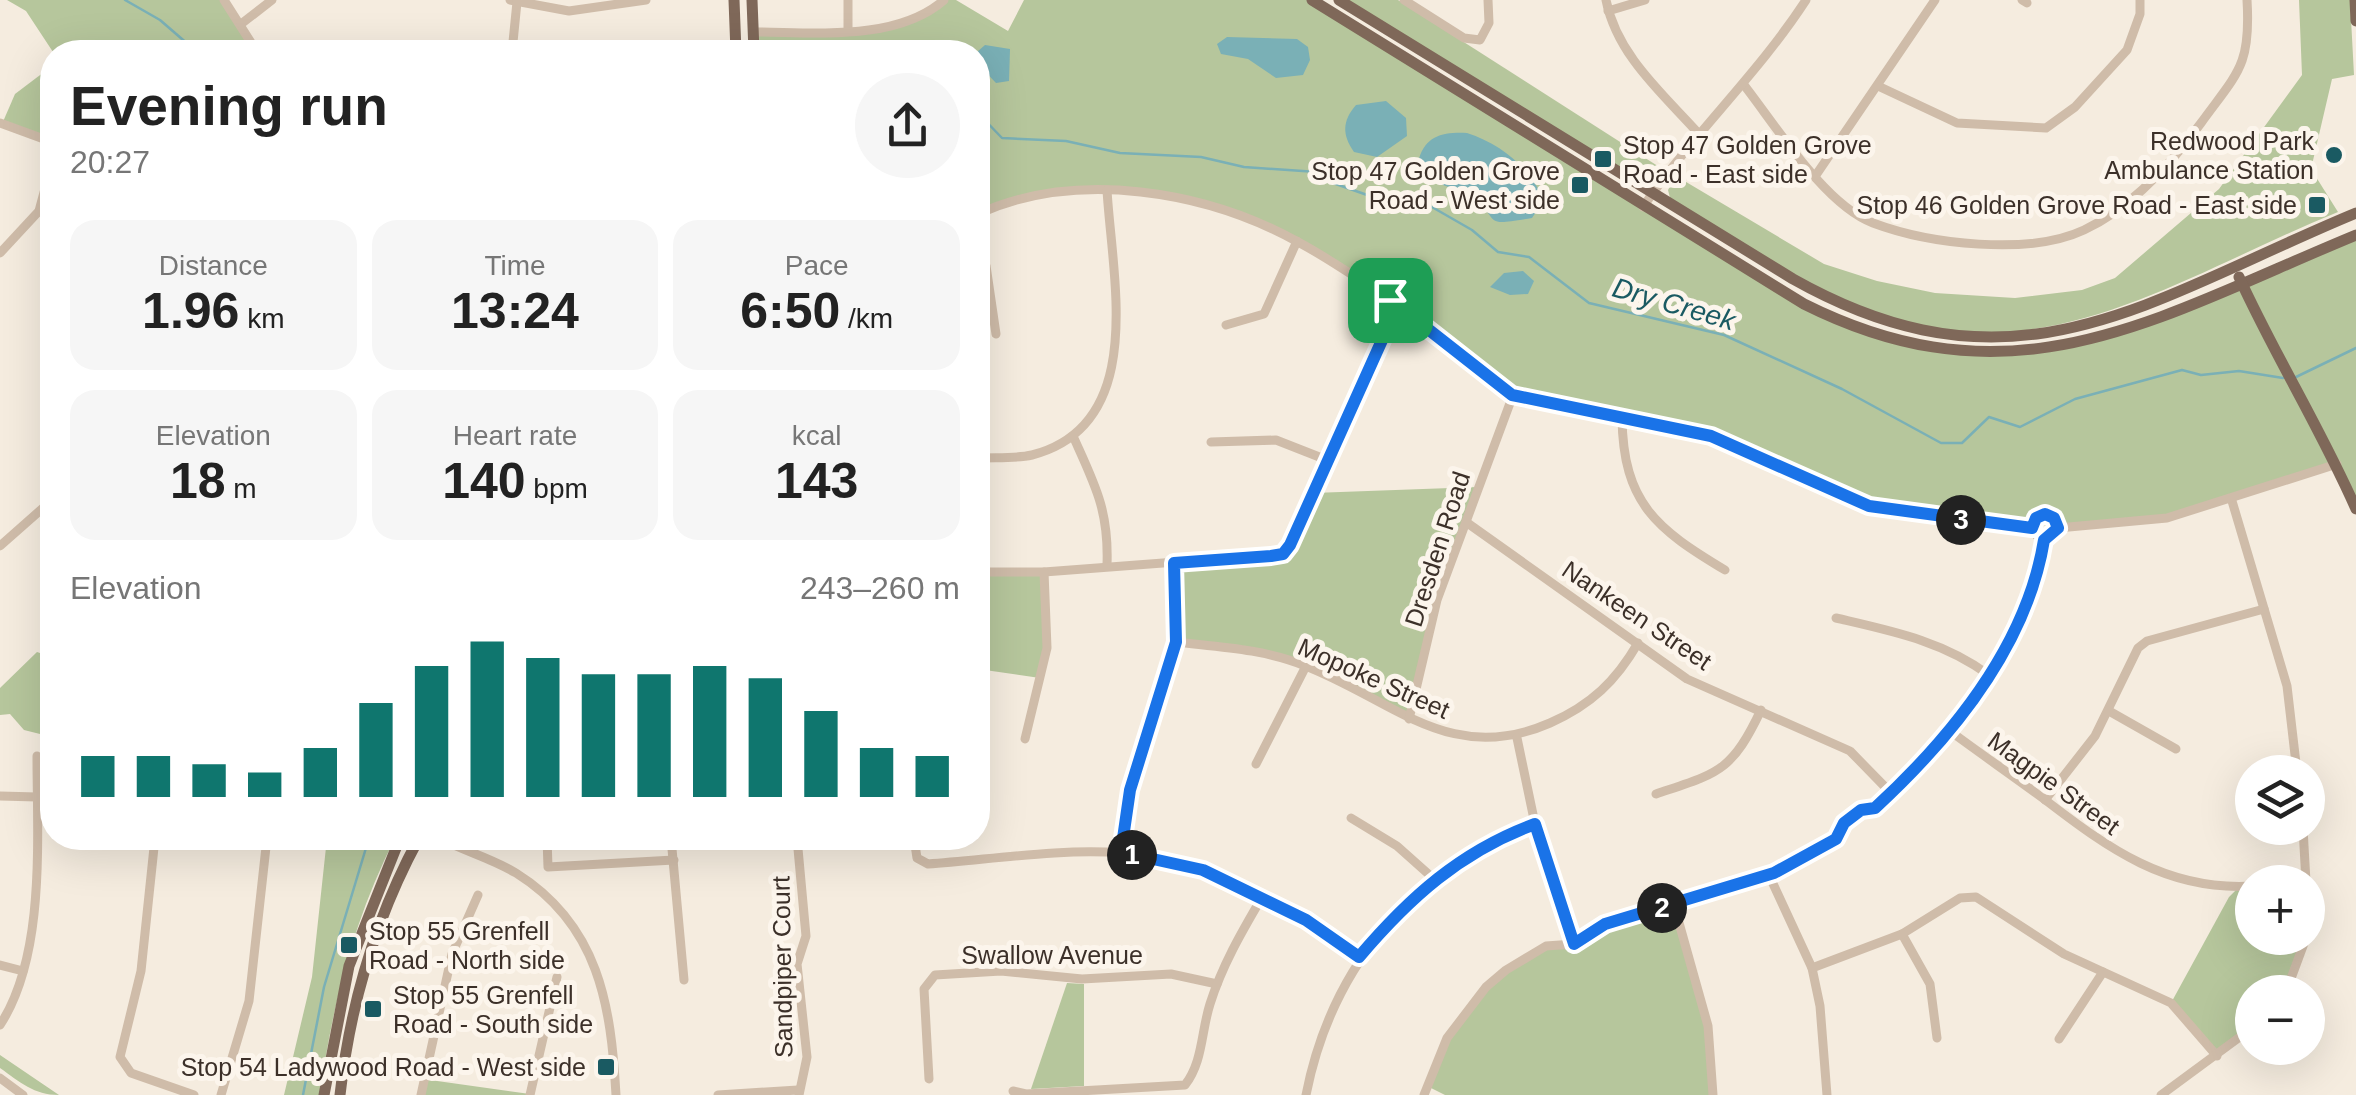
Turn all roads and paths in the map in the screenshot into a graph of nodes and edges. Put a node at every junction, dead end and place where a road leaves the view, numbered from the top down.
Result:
1 (224, 0) edge
2 (272, 0) edge
3 (646, 0) edge
4 (734, 0) edge
5 (752, 0) edge
6 (848, 0) edge
7 (944, 0) edge
8 (1312, 0) edge
9 (1340, 0) edge
10 (1404, 0) edge
11 (1488, 0) edge
12 (1645, 0) edge
13 (1806, 0) edge
14 (1935, 0) edge
15 (2140, 0) edge
16 (2247, 0) edge
17 (2355, 0) edge
18 (514, 1) edge
19 (600, 5) edge
20 (1607, 6) edge
21 (2356, 21) edge
22 (241, 24) junction
23 (848, 31) junction
24 (754, 32) junction
25 (250, 40) edge
26 (512, 40) edge
27 (736, 40) edge
28 (754, 40) edge
29 (1744, 85) junction
30 (1878, 86) junction
31 (0, 123) edge
32 (1698, 134) junction
33 (40, 138) edge
34 (1816, 175) junction
35 (1107, 190) junction
36 (1653, 193) junction
37 (40, 207) edge
38 (1643, 207) junction
39 (990, 210) edge
40 (2356, 213) edge
41 (2356, 235) edge
42 (1297, 240) junction
43 (0, 253) edge
44 (2235, 269) junction
45 (2241, 282) junction
46 (990, 293) edge
47 (1390, 300) junction
48 (1410, 315) junction
49 (1392, 318) junction
50 (1226, 326) dead end
51 (996, 334) dead end
52 (1512, 395) junction
53 (1622, 418) junction
54 (1073, 436) junction
55 (1210, 442) dead end
56 (990, 457) edge
57 (1327, 460) junction
58 (2337, 464) junction
59 (2232, 501) junction
60 (2356, 509) edge
61 (40, 511) edge
62 (1466, 522) junction
63 (2032, 528) junction
64 (2058, 528) junction
65 (2044, 540) junction
66 (0, 546) edge
67 (1174, 563) junction
68 (1107, 565) junction
69 (1726, 570) dead end
70 (990, 572) edge
71 (1044, 572) junction
72 (2264, 608) junction
73 (1836, 618) dead end
74 (1176, 642) junction
75 (1638, 643) junction
76 (1306, 666) junction
77 (1989, 675) junction
78 (1761, 710) junction
79 (2109, 712) junction
80 (1408, 718) junction
81 (1950, 731) junction
82 (1517, 738) junction
83 (1025, 739) dead end
84 (2176, 749) dead end
85 (2295, 755) edge
86 (37, 756) dead end
87 (1256, 764) dead end
88 (1891, 793) junction
89 (1656, 794) dead end
90 (0, 796) edge
91 (37, 797) junction
92 (2045, 800) junction
93 (1351, 818) dead end
94 (1535, 824) junction
95 (154, 850) edge
96 (266, 850) edge
97 (395, 850) edge
98 (414, 850) edge
99 (470, 850) edge
100 (473, 850) edge
101 (547, 850) edge
102 (673, 850) edge
103 (798, 850) edge
104 (916, 850) edge
105 (475, 852) junction
106 (1121, 852) junction
107 (674, 860) junction
108 (1769, 875) junction
109 (1434, 879) junction
110 (2235, 886) edge
111 (478, 896) dead end
112 (1260, 898) junction
113 (1674, 905) junction
114 (1902, 934) junction
115 (1574, 944) junction
116 (1359, 957) junction
117 (0, 965) edge
118 (1812, 968) junction
119 (23, 971) junction
120 (2103, 972) junction
121 (557, 977) dead end
122 (684, 980) dead end
123 (1217, 984) junction
124 (0, 1026) edge
125 (1937, 1038) dead end
126 (2060, 1039) dead end
127 (2235, 1042) edge
128 (2218, 1056) junction
129 (0, 1078) edge
130 (929, 1079) dead end
131 (1013, 1091) dead end
132 (799, 1092) edge
133 (24, 1095) edge
134 (194, 1095) edge
135 (222, 1095) edge
136 (324, 1095) edge
137 (340, 1095) edge
138 (420, 1095) edge
139 (530, 1095) edge
140 (616, 1095) edge
141 (718, 1095) edge
142 (1306, 1095) edge
143 (1424, 1095) edge
144 (1713, 1095) edge
145 (1827, 1095) edge
146 (2161, 1095) edge

1 - 22 street
2 - 22 street
3 - 19 street
4 - 27 main road
5 - 24 main road
6 - 23 street
7 - 23 street
8 - 38 main road
9 - 36 main road
10 - 11 street
12 - 20 street
13 - 29 street
14 - 30 street
15 - 30 street
16 - 34 street
17 - 21 main road
18 - 19 street
18 - 26 street
20 - 32 street
22 - 25 street
23 - 24 street
24 - 28 main road
29 - 32 street
29 - 34 street
30 - 34 street
31 - 33 street
32 - 36 street
35 - 39 street
35 - 42 street
35 - 54 street
36 - 38 street
36 - 44 main road
37 - 43 street
38 - 45 main road
40 - 44 main road
41 - 45 main road
42 - 47 street
42 - 50 street
44 - 45 main road
45 - 58 main road
46 - 51 street
47 - 48 street
47 - 49 street
48 - 49 street
48 - 52 street
49 - 57 street
52 - 53 street
52 - 62 street, Dresden Road
53 - 63 street
53 - 69 street
54 - 56 street
54 - 68 street
55 - 57 street
57 - 67 street
58 - 59 street
58 - 60 main road
59 - 64 street
59 - 72 street
61 - 66 street
62 - 75 street, Nankeen Street
62 - 80 street, Dresden Road
63 - 64 street
63 - 65 street
64 - 65 street
65 - 77 street
67 - 68 street
67 - 74 street
68 - 71 street
70 - 71 street
71 - 83 street
72 - 79 street
72 - 85 street
73 - 77 street
74 - 76 street, Mopoke Street
74 - 106 street
75 - 78 street, Nankeen Street
75 - 82 street, Mopoke Street
76 - 80 street, Mopoke Street
76 - 87 street
77 - 81 street
78 - 88 street, Nankeen Street
78 - 89 street
79 - 84 street
79 - 92 street
80 - 82 street, Mopoke Street
81 - 88 street
81 - 92 street, Magpie Street
82 - 94 street
86 - 91 street
88 - 108 street
90 - 91 street
91 - 119 street
92 - 110 street, Magpie Street
93 - 109 street
94 - 109 street
94 - 115 street
95 - 134 street
96 - 135 street
97 - 136 main road
98 - 137 main road
99 - 105 street
100 - 105 street
101 - 107 street
102 - 107 street
103 - 132 street, Sandpiper Court
104 - 106 street
105 - 140 street
106 - 112 street
107 - 122 street
108 - 113 street
108 - 118 street
109 - 116 street
111 - 138 street
112 - 116 street
112 - 123 street
113 - 115 street
113 - 144 street
114 - 118 street
114 - 120 street
114 - 125 street
115 - 143 street
116 - 142 street
117 - 119 street
118 - 145 street
119 - 124 street
120 - 126 street
120 - 128 street
121 - 139 street
123 - 130 street, Swallow Avenue
123 - 131 street
127 - 128 street
128 - 146 street
129 - 133 street
132 - 141 street

